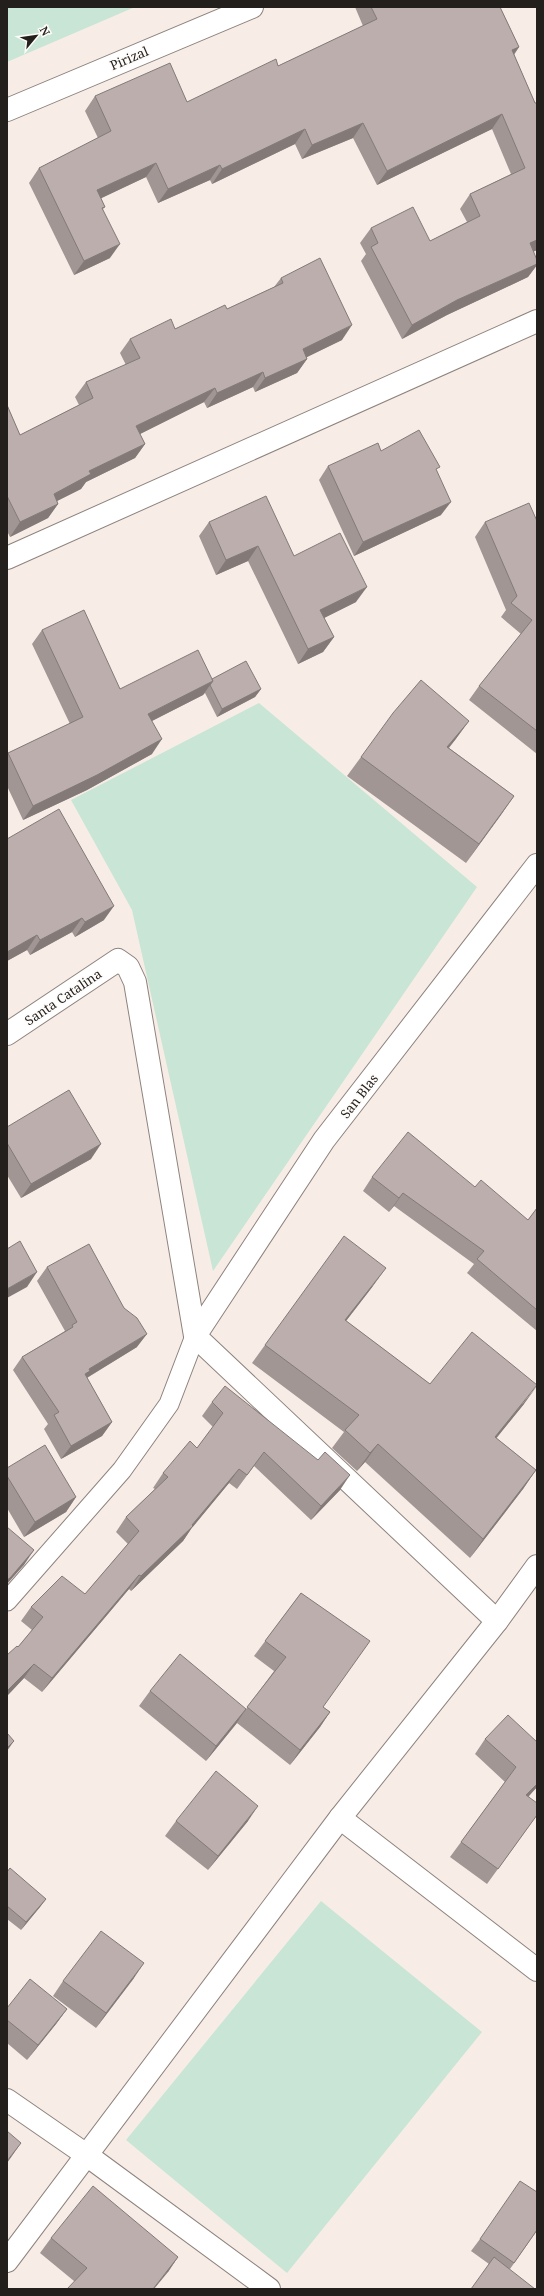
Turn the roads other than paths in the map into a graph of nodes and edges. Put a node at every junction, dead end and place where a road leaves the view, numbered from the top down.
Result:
1 (252, 7) edge
2 (7, 110) edge
3 (537, 321) edge
4 (7, 558) edge
5 (537, 865) edge
6 (7, 1034) edge
7 (195, 1336) junction
8 (537, 1566) edge
9 (7, 1600) edge
10 (497, 1621) junction
11 (340, 1818) junction
12 (537, 1970) edge
13 (7, 2100) edge
14 (88, 2156) junction
15 (7, 2262) edge
16 (269, 2289) edge

1 - 2 street, Pirizal
3 - 4 street
5 - 7 street, San Blas
6 - 7 street, Santa Catalina
7 - 9 lane
7 - 10 street
8 - 10 street
10 - 11 street
11 - 12 street
11 - 14 street
13 - 14 street
14 - 15 street
14 - 16 street

